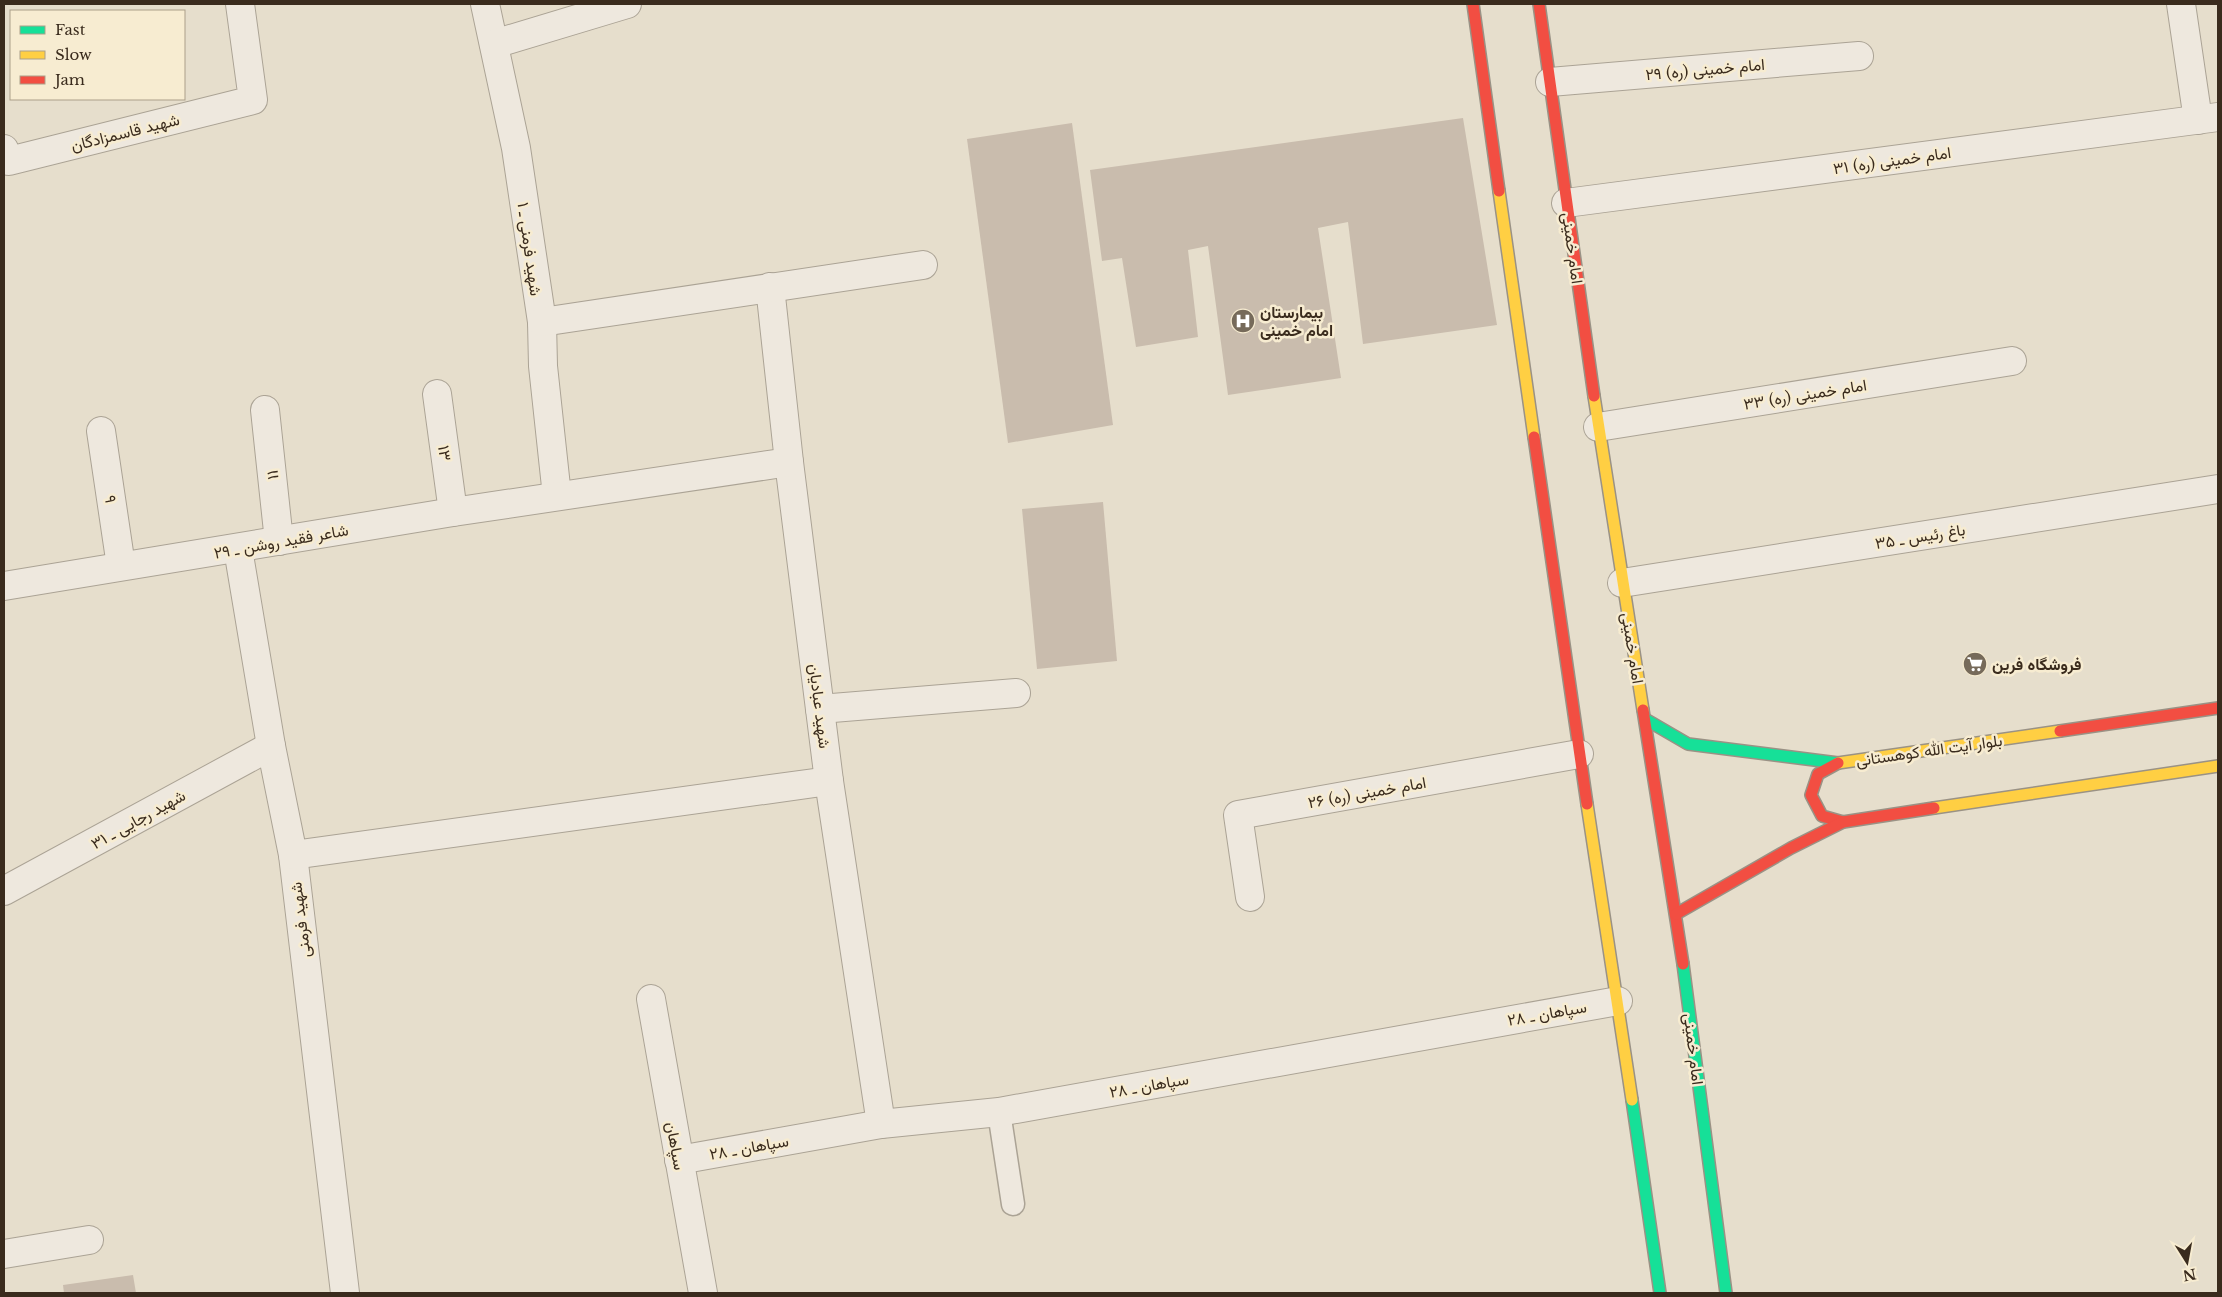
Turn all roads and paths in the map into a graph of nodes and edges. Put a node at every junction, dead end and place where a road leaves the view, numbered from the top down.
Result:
1 (240, 4) edge
2 (485, 4) edge
3 (1472, 4) edge
4 (1539, 4) edge
5 (2180, 4) edge
6 (616, 5) edge
7 (494, 44) junction
8 (1859, 56) dead end
9 (1550, 82) junction
10 (2208, 118) edge
11 (4, 149) edge
12 (1566, 203) junction
13 (923, 265) dead end
14 (770, 287) junction
15 (542, 322) junction
16 (2012, 361) dead end
17 (436, 394) dead end
18 (265, 410) dead end
19 (1598, 427) junction
20 (101, 431) dead end
21 (789, 462) junction
22 (2218, 489) edge
23 (557, 496) junction
24 (453, 512) junction
25 (279, 541) junction
26 (238, 549) junction
27 (121, 566) junction
28 (1622, 583) junction
29 (4, 586) edge
30 (1016, 693) dead end
31 (2218, 708) edge
32 (820, 709) junction
33 (1645, 719) junction
34 (271, 746) junction
35 (1579, 754) junction
36 (1838, 763) junction
37 (2218, 766) edge
38 (829, 781) junction
39 (1843, 822) junction
40 (293, 855) junction
41 (4, 891) edge
42 (1250, 897) dead end
43 (1676, 914) junction
44 (651, 999) dead end
45 (1618, 1000) junction
46 (999, 1112) junction
47 (881, 1124) junction
48 (679, 1160) junction
49 (1012, 1204) dead end
50 (89, 1240) dead end
51 (4, 1254) edge
52 (345, 1293) edge
53 (703, 1293) edge
54 (1660, 1293) edge
55 (1726, 1293) edge

1 - 11 street, شهید قاسمزادگان
2 - 7 street, شهید فرمنی ـ ۱
3 - 35 main road
4 - 9 main road, امام خمینی
5 - 10 street
6 - 7 street
7 - 15 street, شهید فرمنی ـ ۱
8 - 9 street, امام خمینی (ره) ۲۹
9 - 12 main road, امام خمینی
10 - 12 street, امام خمینی (ره) ۳۱
12 - 19 main road, امام خمینی
13 - 14 street
14 - 15 street
14 - 21 street, شهید عبادیان
15 - 23 street, شهید فرمنی ـ ۱
16 - 19 street, امام خمینی (ره) ۳۳
17 - 24 street, ۱۳
18 - 25 street, ۱۱
19 - 28 main road, امام خمینی
20 - 27 street, ۹
21 - 23 street, شاعر فقید روشن ـ ۲۹
21 - 32 street, شهید عبادیان
22 - 28 street, باغ رئیس ـ ۳۵
23 - 24 street, شاعر فقید روشن ـ ۲۹
24 - 25 street, شاعر فقید روشن ـ ۲۹
25 - 26 street, شاعر فقید روشن ـ ۲۹
26 - 27 street, شاعر فقید روشن ـ ۲۹
26 - 34 street, شهید فرمنی
27 - 29 street, شاعر فقید روشن ـ ۲۹
28 - 33 main road, امام خمینی
30 - 32 street
31 - 36 main road, بلوار آیت الله کوهستانی
32 - 38 street, شهید عبادیان
33 - 36 main road, بلوار آیت الله کوهستانی
33 - 43 main road, امام خمینی
34 - 40 street, شهید فرمنی
34 - 41 street, شهید رجایی ـ ۳۱
35 - 42 street, امام خمینی (ره) ۲۶
35 - 45 main road
36 - 39 main road
37 - 39 main road
38 - 40 street
38 - 47 street, شهید عبادیان
39 - 43 main road
40 - 52 street, شهید فرمنی
43 - 55 main road, امام خمینی
44 - 48 street, سپاهان
45 - 46 street, سپاهان ـ ۲۸
45 - 54 main road
46 - 47 street, سپاهان ـ ۲۸
46 - 49 lane
47 - 48 street, سپاهان ـ ۲۸
48 - 53 street, سپاهان
50 - 51 street

